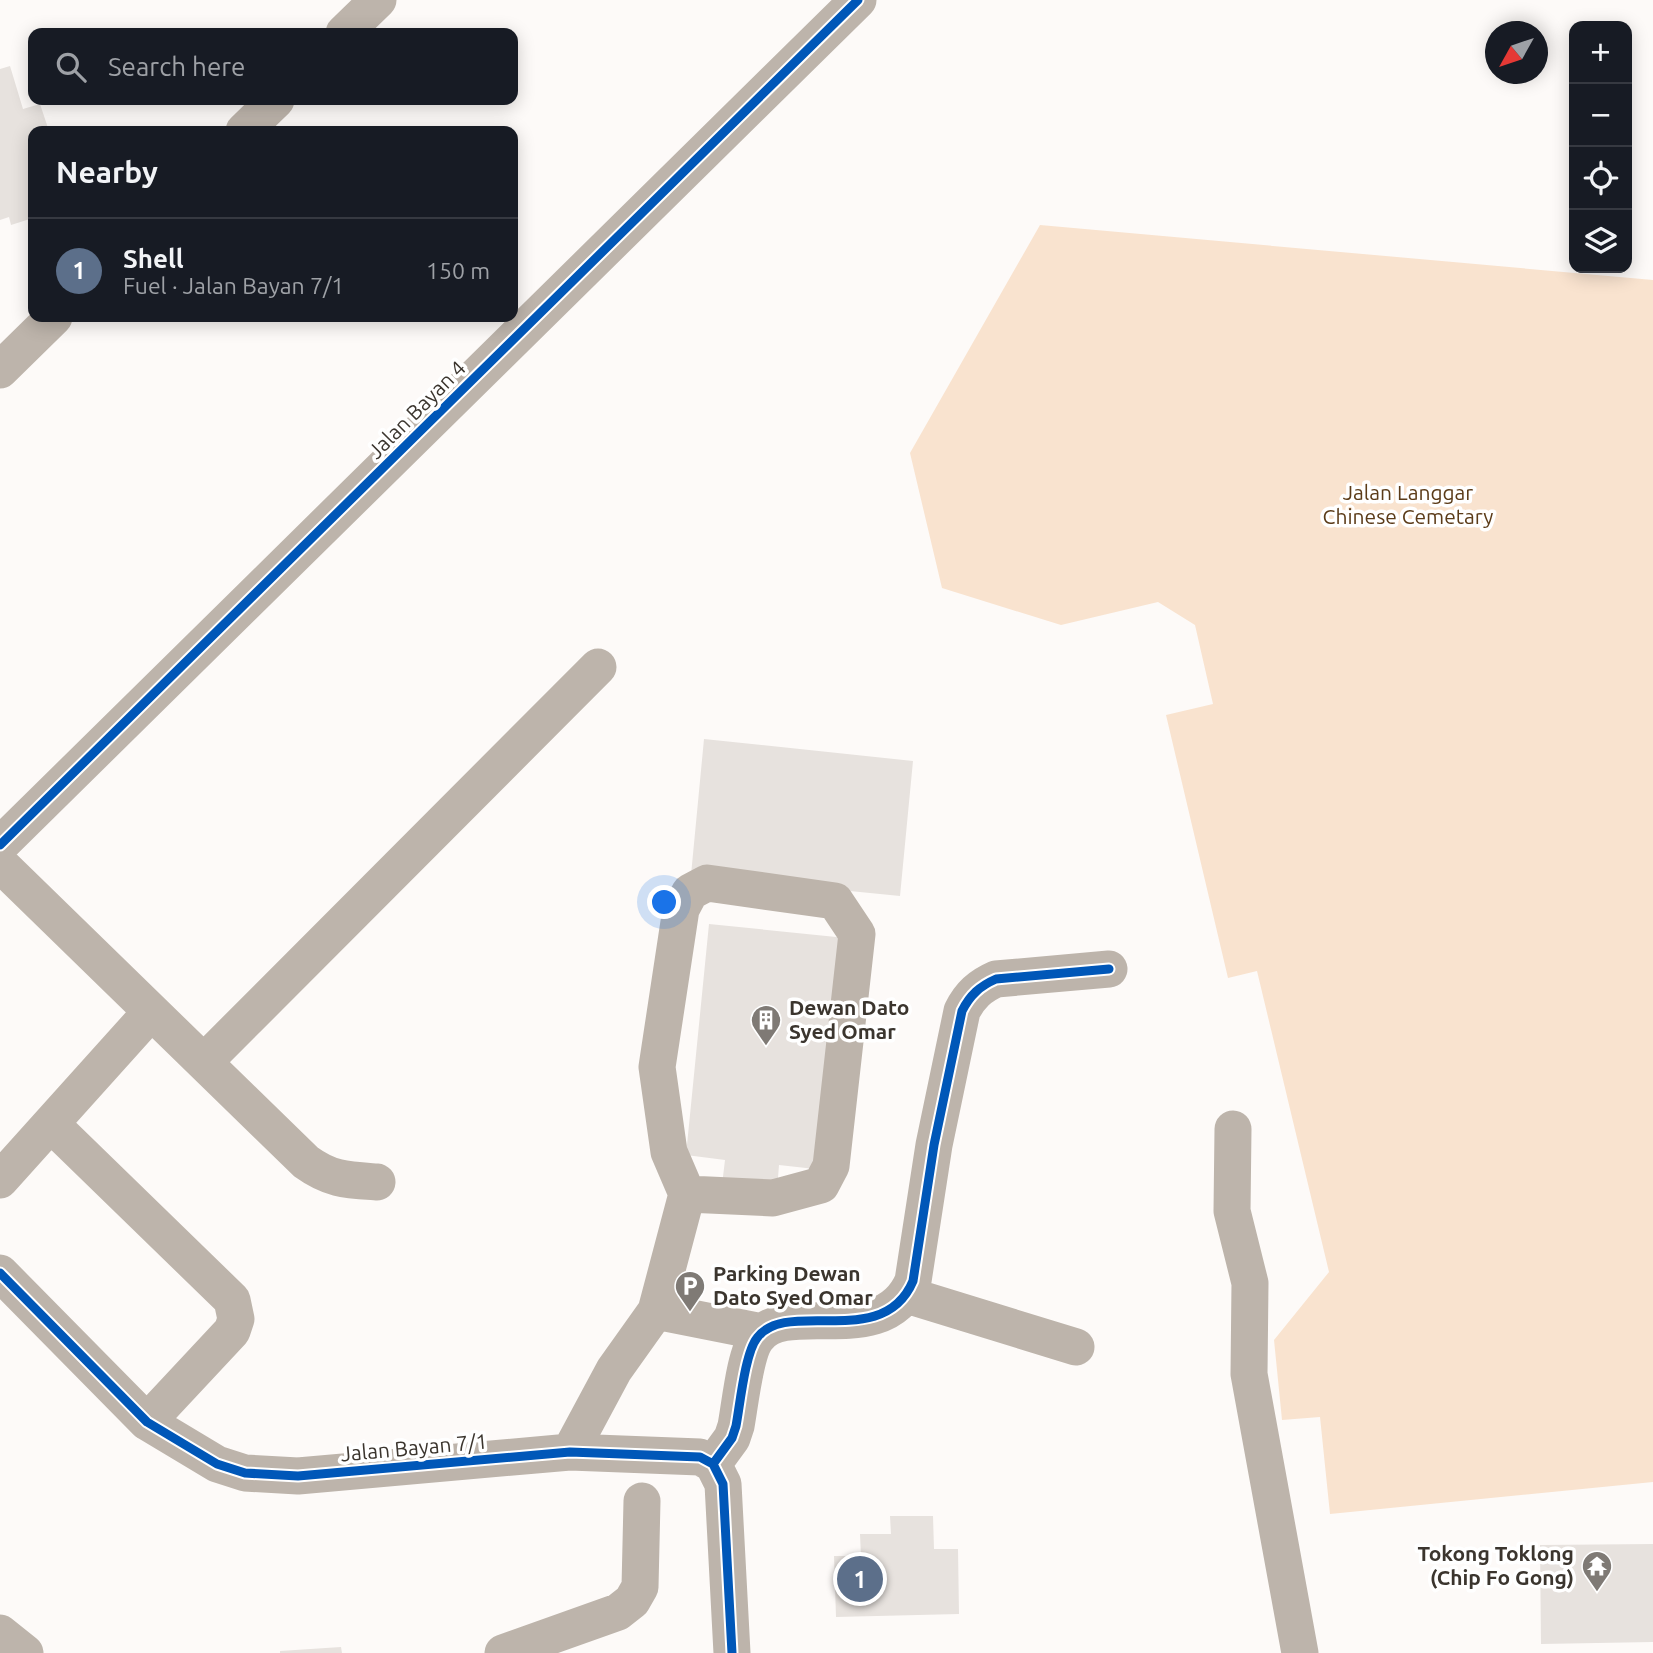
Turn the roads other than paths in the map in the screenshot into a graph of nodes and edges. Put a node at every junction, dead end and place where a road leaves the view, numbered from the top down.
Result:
1 (378, 0) edge
2 (858, 0) edge
3 (349, 28) edge
4 (271, 105) edge
5 (249, 126) edge
6 (49, 322) edge
7 (0, 370) edge
8 (598, 667) dead end
9 (0, 845) edge
10 (0, 864) edge
11 (1109, 969) dead end
12 (151, 1013) junction
13 (204, 1062) junction
14 (51, 1124) junction
15 (1233, 1129) dead end
16 (0, 1180) edge
17 (377, 1182) dead end
18 (687, 1194) junction
19 (0, 1273) edge
20 (907, 1295) junction
21 (656, 1311) junction
22 (762, 1332) junction
23 (1076, 1347) dead end
24 (148, 1422) junction
25 (570, 1452) junction
26 (713, 1464) junction
27 (642, 1501) dead end
28 (0, 1633) edge
29 (25, 1653) edge
30 (503, 1653) edge
31 (732, 1653) edge
32 (1300, 1653) edge

1 - 3 street
2 - 9 street, Jalan Bayan 4
4 - 5 street
6 - 7 street
8 - 13 street
10 - 12 street
11 - 20 street
12 - 13 street
12 - 14 street
13 - 17 street
14 - 16 street
14 - 24 street
15 - 32 street
18 - 18 street
18 - 21 street
19 - 24 street, Jalan Bayan 7/1
20 - 22 street
20 - 23 street
21 - 22 street
21 - 25 street
22 - 26 street
24 - 25 street, Jalan Bayan 7/1
25 - 26 street, Jalan Bayan 7/1
26 - 31 street
27 - 30 street
28 - 29 street

